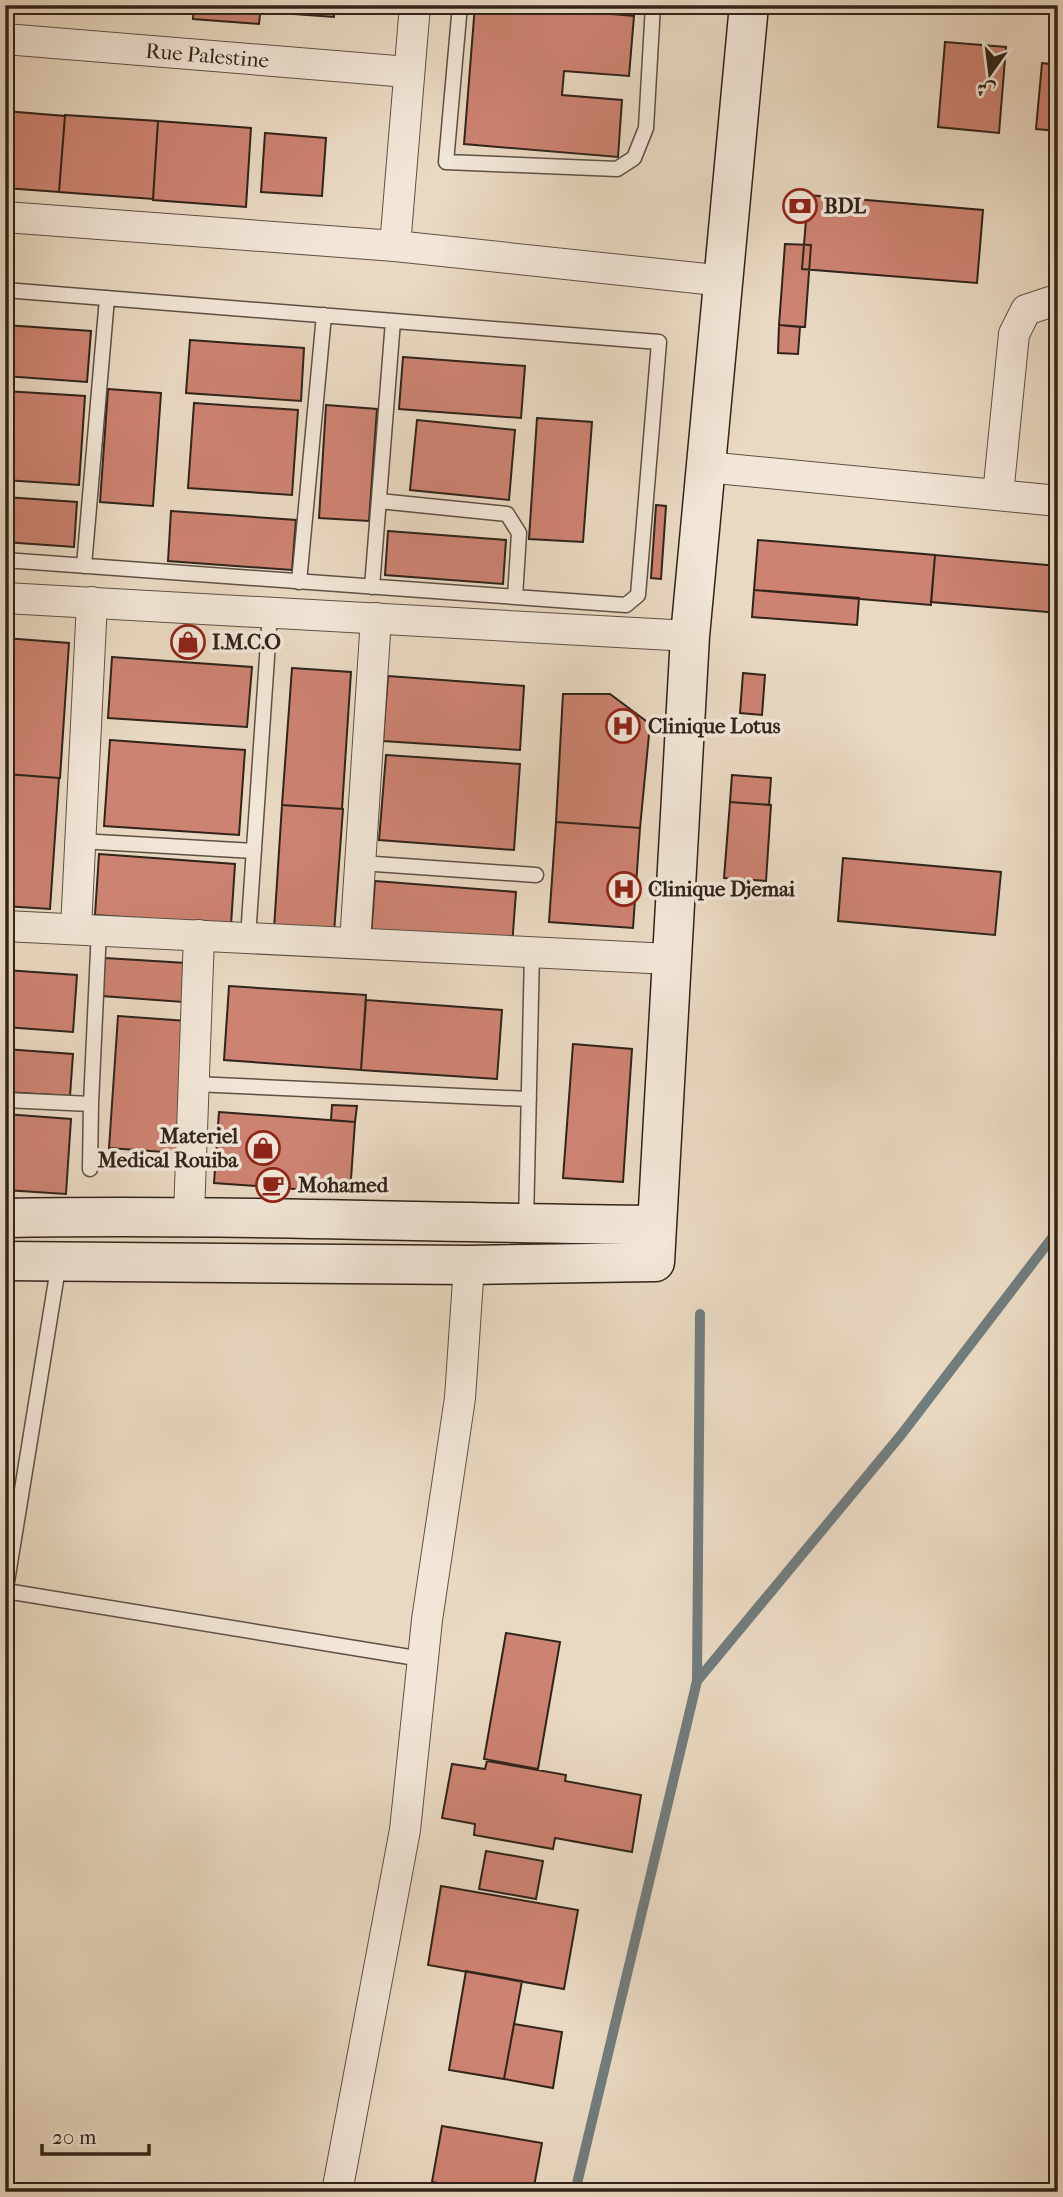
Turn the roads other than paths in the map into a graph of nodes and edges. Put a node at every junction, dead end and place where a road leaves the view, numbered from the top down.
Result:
1 (415, 5) edge
2 (460, 5) edge
3 (653, 5) edge
4 (749, 5) edge
5 (5, 39) edge
6 (408, 72) junction
7 (5, 217) edge
8 (395, 246) junction
9 (725, 281) junction
10 (5, 290) edge
11 (107, 298) junction
12 (1058, 303) edge
13 (324, 315) junction
14 (393, 321) junction
15 (706, 467) junction
16 (998, 495) junction
17 (379, 501) junction
18 (1058, 501) edge
19 (5, 560) edge
20 (84, 566) junction
21 (299, 582) junction
22 (372, 587) junction
23 (515, 597) junction
24 (5, 598) edge
25 (92, 602) junction
26 (270, 613) junction
27 (376, 618) junction
28 (690, 636) junction
29 (80, 841) junction
30 (254, 851) junction
31 (360, 863) junction
32 (536, 875) dead end
33 (5, 926) edge
34 (88, 929) junction
35 (199, 935) junction
36 (248, 937) junction
37 (355, 943) junction
38 (532, 952) junction
39 (670, 959) junction
40 (194, 1084) junction
41 (529, 1099) junction
42 (5, 1100) edge
43 (91, 1104) junction
44 (90, 1169) dead end
45 (189, 1215) junction
46 (5, 1218) edge
47 (526, 1224) junction
48 (656, 1225) junction
49 (5, 1261) edge
50 (60, 1261) junction
51 (469, 1265) junction
52 (6, 1592) edge
53 (422, 1659) junction
54 (337, 2192) edge

1 - 6 street
2 - 3 lane
4 - 9 street
5 - 6 street, Rue Palestine
6 - 8 street
7 - 8 street
8 - 9 street
9 - 15 street
10 - 11 lane
11 - 13 lane
11 - 20 lane
12 - 16 street
13 - 14 lane
13 - 21 lane
14 - 17 lane
14 - 23 lane
15 - 16 street
15 - 28 street
16 - 18 street
17 - 22 lane
17 - 23 lane
19 - 20 lane
20 - 21 lane
21 - 22 lane
22 - 23 lane
24 - 25 street
25 - 26 street
25 - 29 street
26 - 27 street
26 - 30 lane
27 - 28 street
27 - 31 street
28 - 39 street
29 - 30 lane
29 - 34 street
30 - 36 lane
31 - 32 lane
31 - 37 street
33 - 34 street
34 - 35 street
34 - 43 lane
35 - 36 street
35 - 40 street
36 - 37 street
37 - 38 street
38 - 39 street
38 - 41 lane
39 - 48 street
40 - 41 lane
40 - 45 street
41 - 47 lane
42 - 43 lane
43 - 44 lane
45 - 46 street
45 - 47 street
47 - 48 street
48 - 51 street
49 - 50 street
50 - 51 street
50 - 52 lane
51 - 53 street
52 - 53 lane
53 - 54 street

